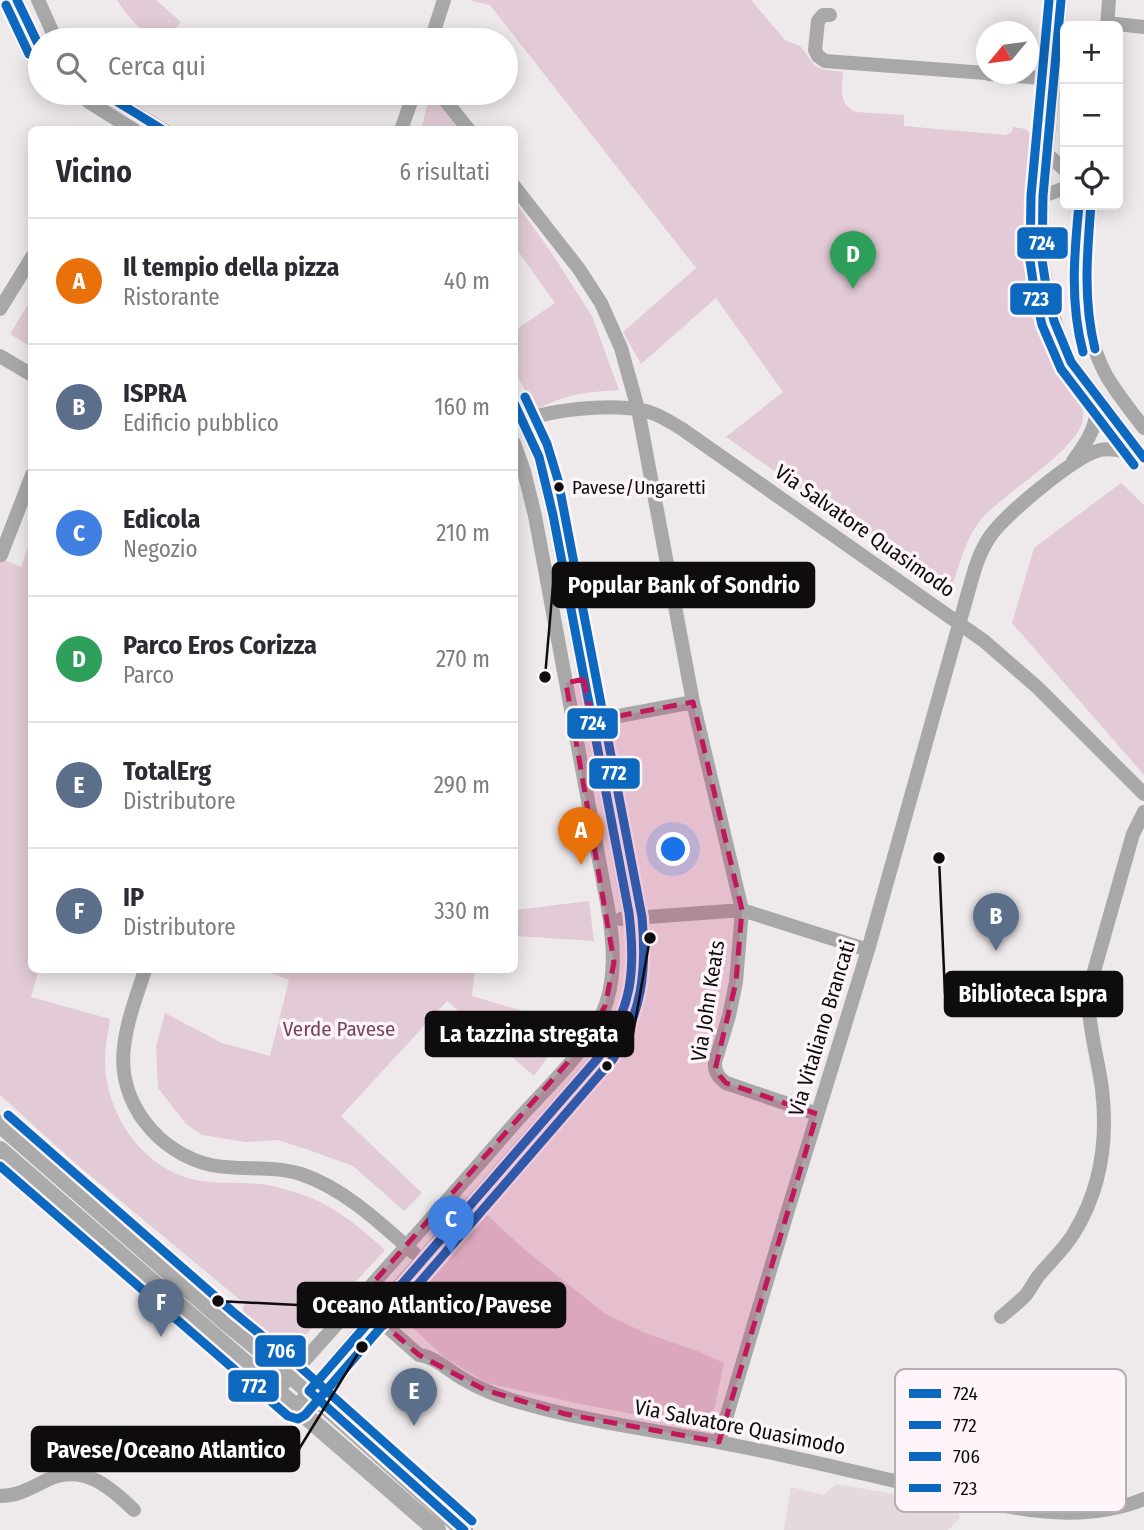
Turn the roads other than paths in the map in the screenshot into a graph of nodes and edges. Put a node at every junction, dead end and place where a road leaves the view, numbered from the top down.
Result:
1 (17, 0) edge
2 (38, 0) edge
3 (444, 0) edge
4 (1061, 0) edge
5 (1109, 0) edge
6 (831, 15) dead end
7 (1107, 21) edge
8 (1123, 26) edge
9 (1144, 27) edge
10 (29, 28) edge
11 (50, 28) edge
12 (435, 28) edge
13 (1058, 32) dead end
14 (976, 72) edge
15 (1039, 74) tunnel mouth
16 (92, 105) edge
17 (123, 105) edge
18 (410, 105) edge
19 (449, 105) edge
20 (112, 124) edge
21 (157, 126) edge
22 (402, 126) edge
23 (466, 126) edge
24 (1047, 154) junction
25 (1060, 166) edge
26 (1060, 190) edge
27 (518, 191) edge
28 (1043, 196) junction
29 (1091, 210) edge
30 (28, 264) edge
31 (0, 309) edge
32 (0, 356) edge
33 (28, 373) edge
34 (1096, 395) junction
35 (638, 409) junction
36 (519, 421) edge
37 (1144, 428) edge
38 (518, 452) edge
39 (1143, 457) edge
40 (1070, 466) junction
41 (28, 485) edge
42 (1, 555) edge
43 (960, 624) junction
44 (584, 679) junction
45 (566, 683) junction
46 (693, 702) junction
47 (592, 721) junction
48 (1144, 794) edge
49 (1144, 812) edge
50 (742, 910) junction
51 (630, 918) junction
52 (610, 921) junction
53 (868, 950) junction
54 (144, 973) edge
55 (817, 1114) junction
56 (0, 1124) edge
57 (0, 1150) edge
58 (407, 1247) junction
59 (422, 1260) junction
60 (357, 1301) junction
61 (374, 1315) junction
62 (1001, 1317) dead end
63 (291, 1375) junction
64 (277, 1391) junction
65 (309, 1391) junction
66 (296, 1407) junction
67 (719, 1442) junction
68 (895, 1481) edge
69 (0, 1496) edge
70 (1144, 1499) edge
71 (1126, 1504) edge
72 (134, 1510) dead end
73 (437, 1530) edge
74 (464, 1530) edge

1 - 10 street
2 - 11 street
3 - 12 street
4 - 13 street
5 - 7 street
6 - 14 street
8 - 9 street
15 - 24 street
16 - 20 street
17 - 21 street
18 - 22 street
19 - 23 street
24 - 25 street
24 - 28 street
26 - 28 street
27 - 35 street
28 - 34 street
29 - 37 street
30 - 31 street
32 - 33 street
34 - 39 street
34 - 40 street
35 - 36 street, Via Salvatore Quasimodo
35 - 43 street, Via Salvatore Quasimodo
35 - 46 street
36 - 44 street
38 - 45 street
39 - 40 street
40 - 43 street, Via Vitaliano Brancati
41 - 42 street
43 - 48 street, Via Salvatore Quasimodo
43 - 53 street, Via Vitaliano Brancati
44 - 45 street
44 - 47 street
45 - 52 street
46 - 47 street
46 - 50 street
47 - 51 street
49 - 62 street
50 - 51 street
50 - 53 street
50 - 55 street, Via John Keats
51 - 52 street
51 - 59 street
52 - 58 street
53 - 55 street, Via Vitaliano Brancati
54 - 58 street
55 - 67 street, Via Vitaliano Brancati
56 - 63 main road
57 - 64 main road
58 - 59 street
58 - 60 street
59 - 61 street
60 - 61 street, Via Salvatore Quasimodo
60 - 63 street
61 - 65 street
61 - 67 street, Via Salvatore Quasimodo
63 - 64 street
63 - 65 main road
64 - 66 main road
65 - 66 street
65 - 74 main road
66 - 73 main road
67 - 68 street, Via Salvatore Quasimodo
69 - 72 street
70 - 71 street, Via Salvatore Quasimodo

